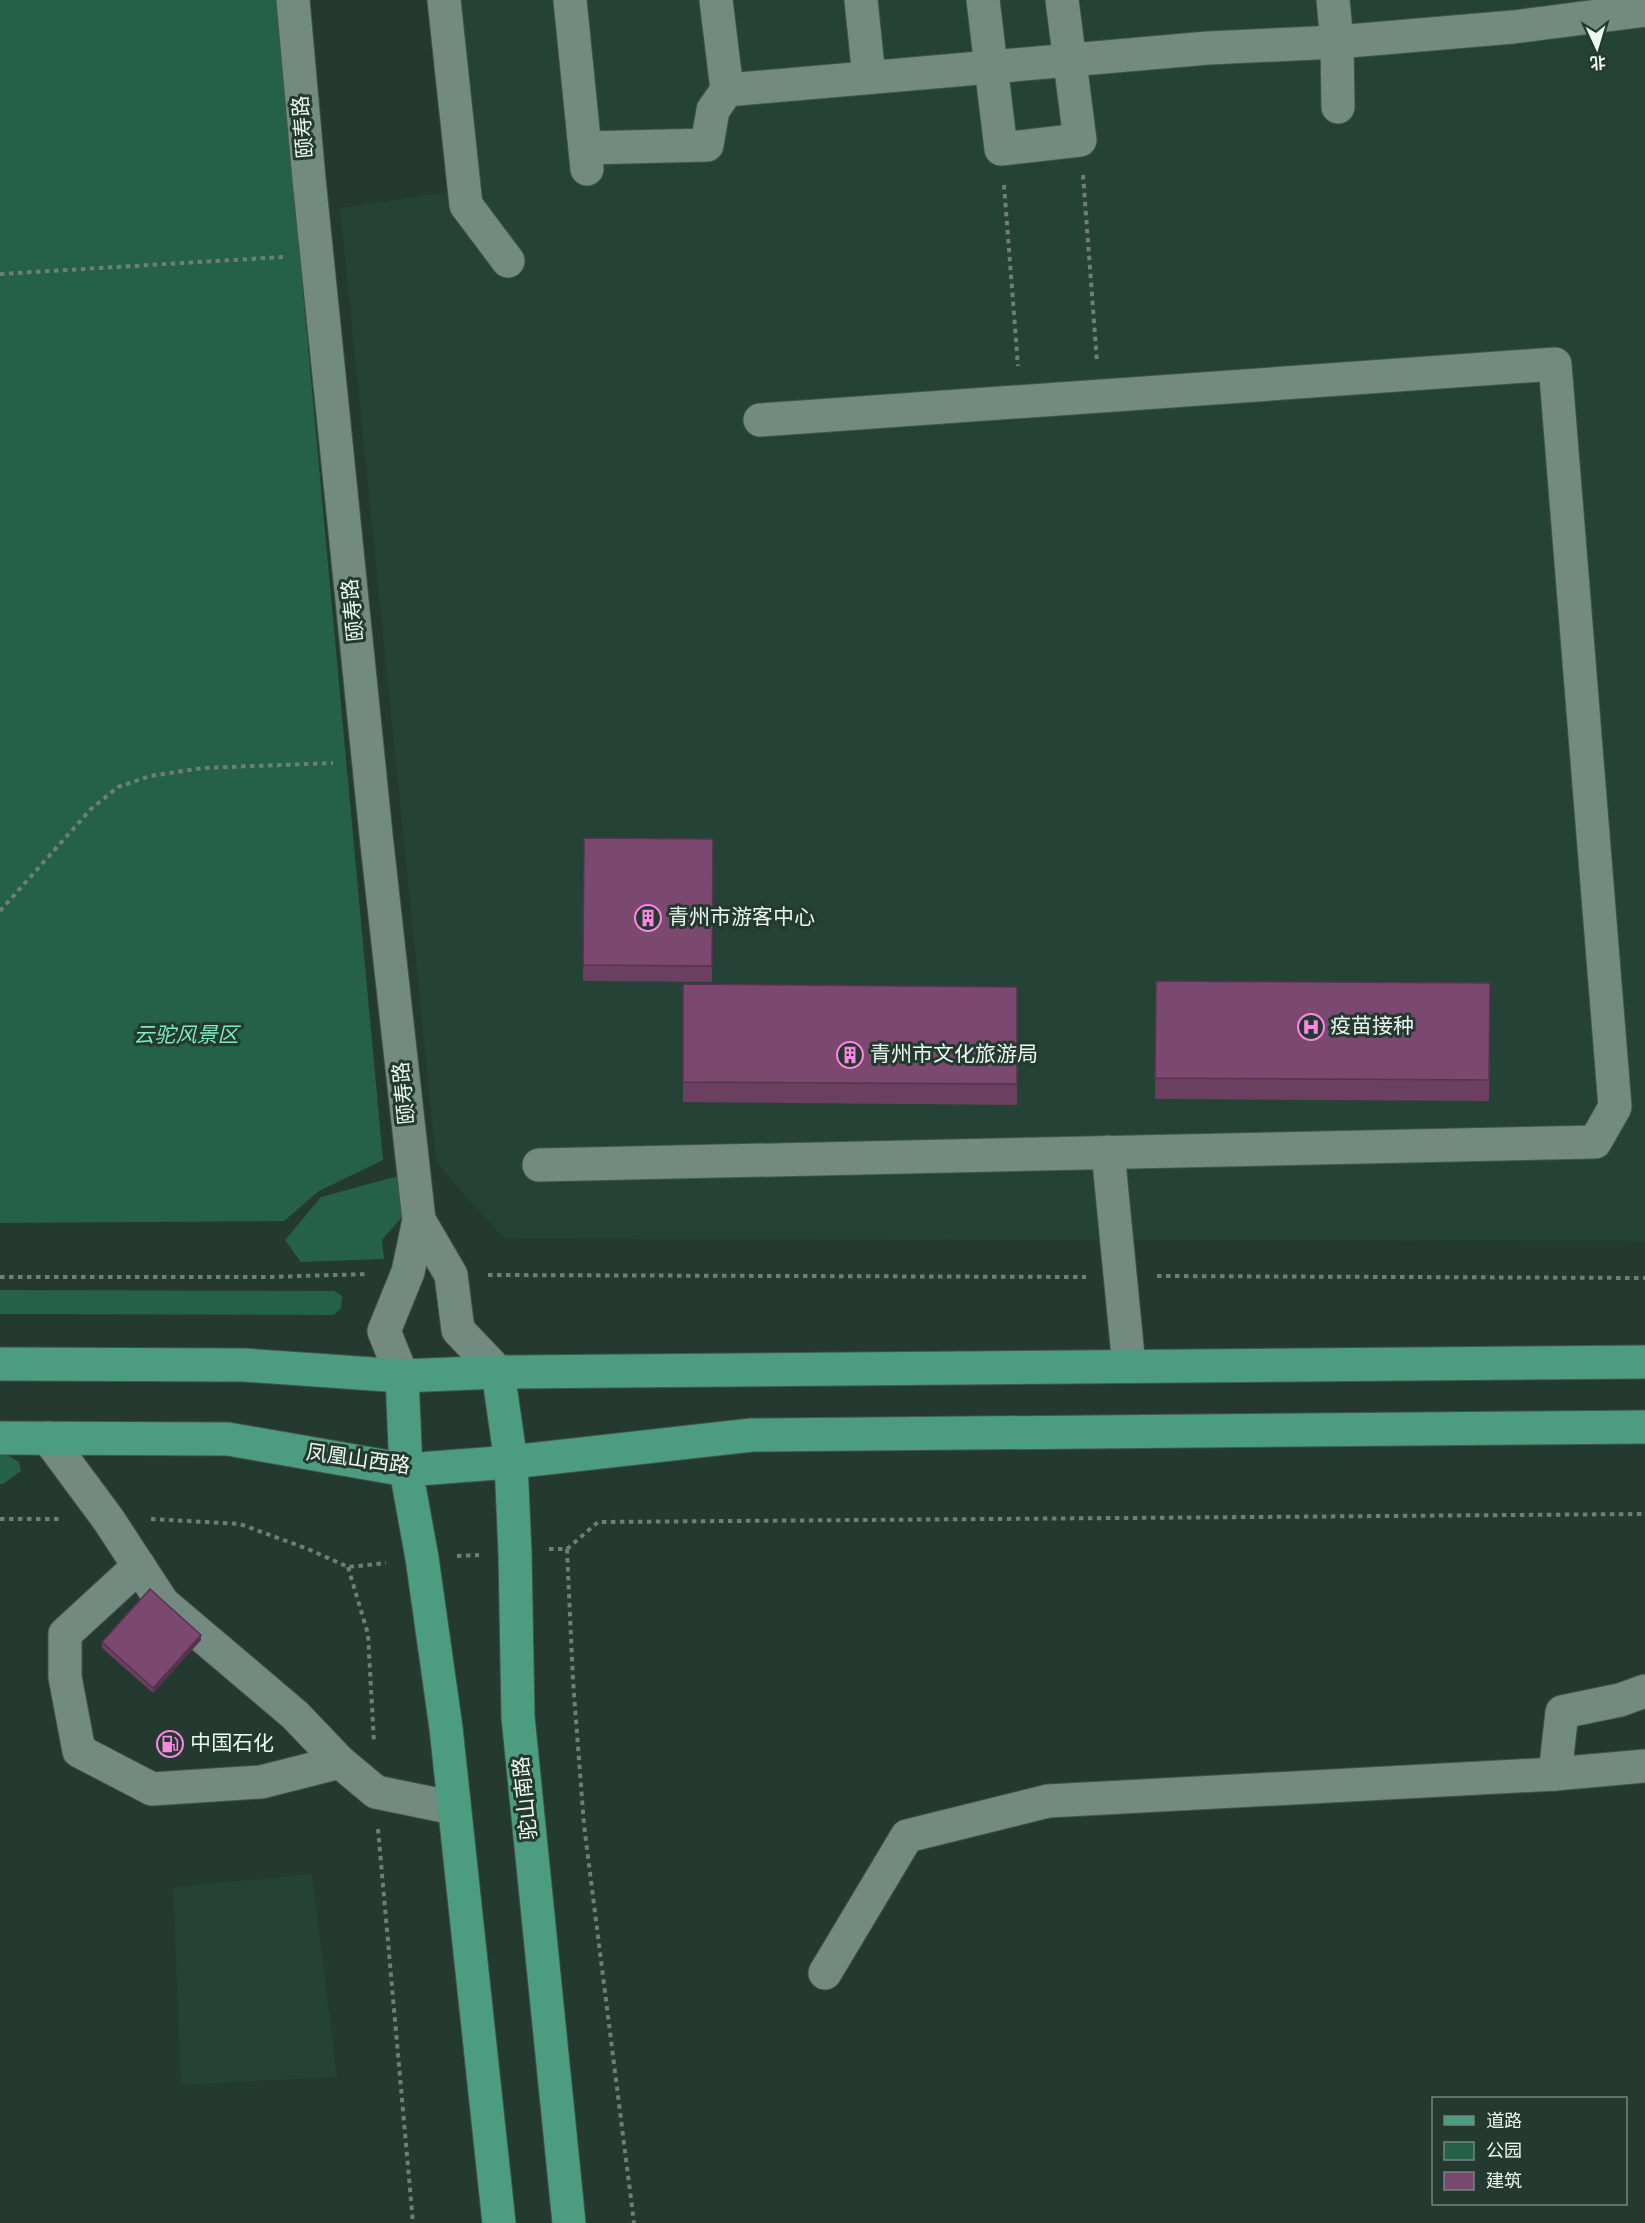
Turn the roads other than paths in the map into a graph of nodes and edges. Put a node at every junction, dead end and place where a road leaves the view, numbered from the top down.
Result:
1 (293, 0) edge
2 (444, 0) edge
3 (570, 0) edge
4 (716, 0) edge
5 (861, 0) edge
6 (983, 0) edge
7 (1062, 0) edge
8 (1333, 0) edge
9 (1645, 10) edge
10 (1511, 13) edge
11 (1337, 42) junction
12 (1070, 60) junction
13 (990, 66) junction
14 (869, 77) junction
15 (727, 90) junction
16 (1338, 107) dead end
17 (508, 261) dead end
18 (760, 420) dead end
19 (1108, 1152) junction
20 (539, 1165) dead end
21 (419, 1220) junction
22 (1645, 1362) edge
23 (0, 1364) edge
24 (1129, 1366) junction
25 (498, 1372) junction
26 (402, 1376) junction
27 (1645, 1427) edge
28 (0, 1438) edge
29 (48, 1438) junction
30 (511, 1462) junction
31 (406, 1470) junction
32 (139, 1566) junction
33 (1645, 1691) edge
34 (340, 1762) junction
35 (1645, 1766) edge
36 (1556, 1774) junction
37 (454, 1808) junction
38 (825, 1973) dead end
39 (499, 2223) edge
40 (569, 2223) edge

1 - 21 street, 颐寿路
2 - 17 street
3 - 15 street
4 - 15 street
5 - 14 street
6 - 13 street
7 - 12 street
8 - 11 street
9 - 10 street
10 - 11 street
11 - 12 street
11 - 16 street
12 - 13 street
12 - 13 street
13 - 14 street
14 - 15 street
18 - 19 street
19 - 20 street
19 - 24 street
21 - 25 street
21 - 26 street
22 - 24 main road
23 - 26 main road
24 - 25 main road
25 - 26 main road
25 - 30 main road, 驼山南路
26 - 31 main road
27 - 30 main road, 凤凰山西路
28 - 29 main road, 凤凰山西路
29 - 31 main road, 凤凰山西路
29 - 32 street
30 - 31 main road, 凤凰山西路
30 - 40 main road, 驼山南路
31 - 37 main road
32 - 34 street
32 - 34 street
33 - 36 street
34 - 37 street
35 - 36 street
36 - 38 street
37 - 39 main road

